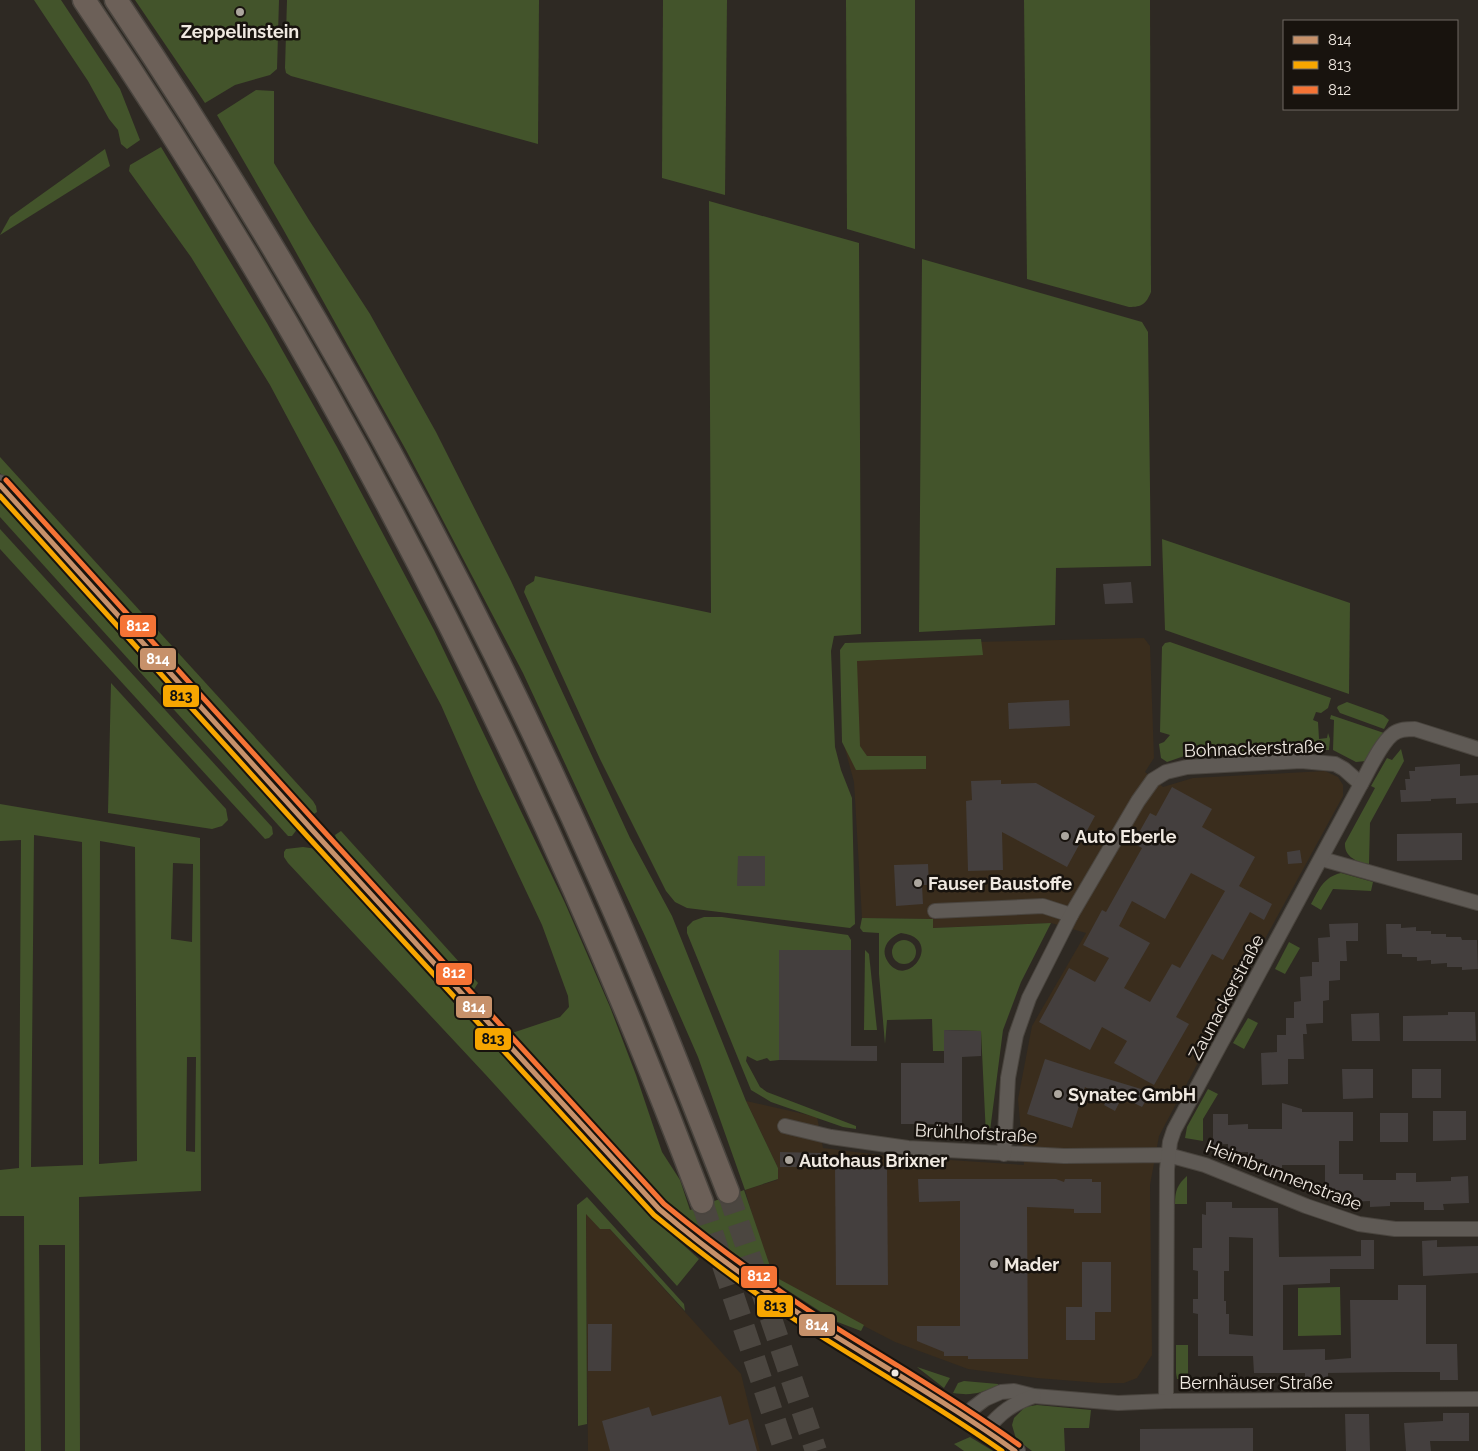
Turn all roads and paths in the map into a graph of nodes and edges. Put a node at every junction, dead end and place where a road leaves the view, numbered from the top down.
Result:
1 (84, 0) edge
2 (116, 0) edge
3 (0, 485) edge
4 (1478, 748) edge
5 (1361, 784) junction
6 (1322, 859) junction
7 (1478, 904) edge
8 (935, 911) dead end
9 (1071, 915) junction
10 (784, 1126) dead end
11 (1004, 1154) junction
12 (1168, 1155) junction
13 (728, 1192) tunnel mouth
14 (702, 1202) tunnel mouth
15 (1478, 1229) edge
16 (1034, 1396) junction
17 (1478, 1399) edge
18 (1166, 1401) junction
19 (966, 1417) junction
20 (986, 1430) junction
21 (1015, 1451) edge

1 - 14 highway
2 - 13 highway
3 - 19 main road
4 - 5 street, Zaunackerstraße
5 - 6 street, Zaunackerstraße
5 - 9 street, Bohnackerstraße
6 - 7 street
6 - 12 street, Zaunackerstraße
8 - 9 street
9 - 11 street, Bohnackerstraße
10 - 11 street, Brühlhofstraße
11 - 12 street, Brühlhofstraße
12 - 15 street, Heimbrunnenstraße
12 - 18 street, Zaunackerstraße
16 - 18 street, Bernhäuser Straße
16 - 19 street, Bernhäuser Straße
16 - 20 street, Bernhäuser Straße
17 - 18 street, Bernhäuser Straße
19 - 20 main road
20 - 21 main road

